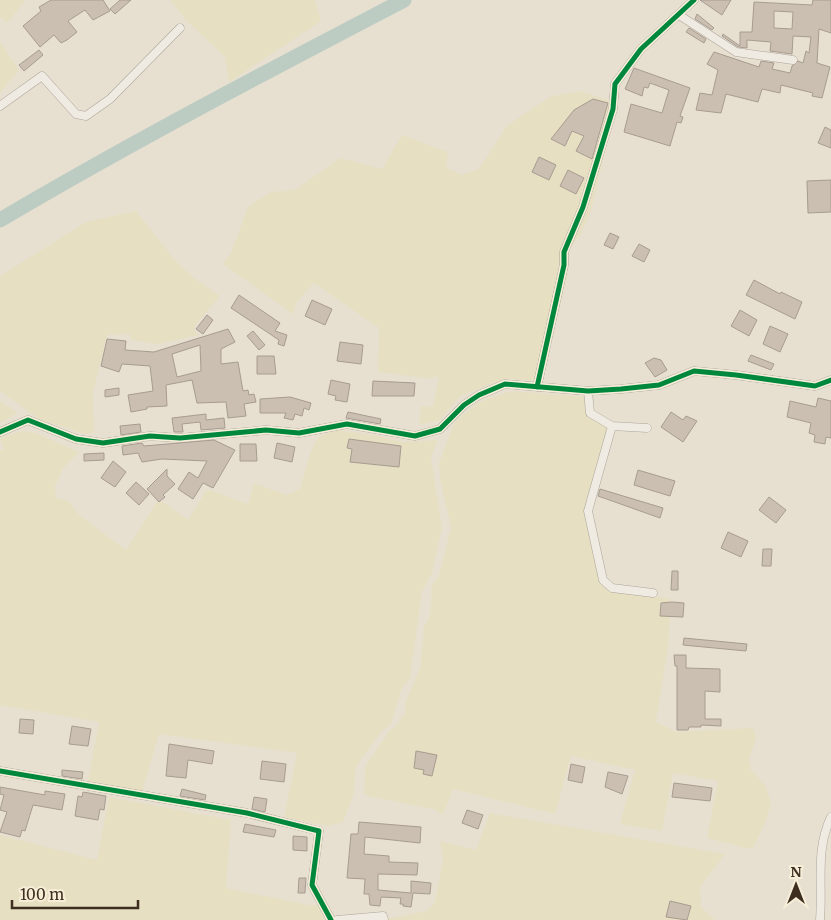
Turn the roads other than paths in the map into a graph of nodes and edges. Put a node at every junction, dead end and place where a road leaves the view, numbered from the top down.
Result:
1 (694, 0) edge
2 (679, 15) junction
3 (180, 28) dead end
4 (793, 60) dead end
5 (0, 106) edge
6 (831, 380) edge
7 (536, 386) junction
8 (588, 391) junction
9 (612, 426) junction
10 (648, 428) dead end
11 (0, 432) edge
12 (653, 593) dead end
13 (0, 771) edge
14 (831, 817) edge
15 (331, 920) edge
16 (337, 920) edge
17 (384, 920) edge
18 (820, 920) edge

1 - 2 street
2 - 4 street
2 - 7 street
3 - 5 street
6 - 8 street
7 - 8 street
7 - 11 street
8 - 9 street
9 - 10 street
9 - 12 street
13 - 15 street
14 - 18 street
16 - 17 street

